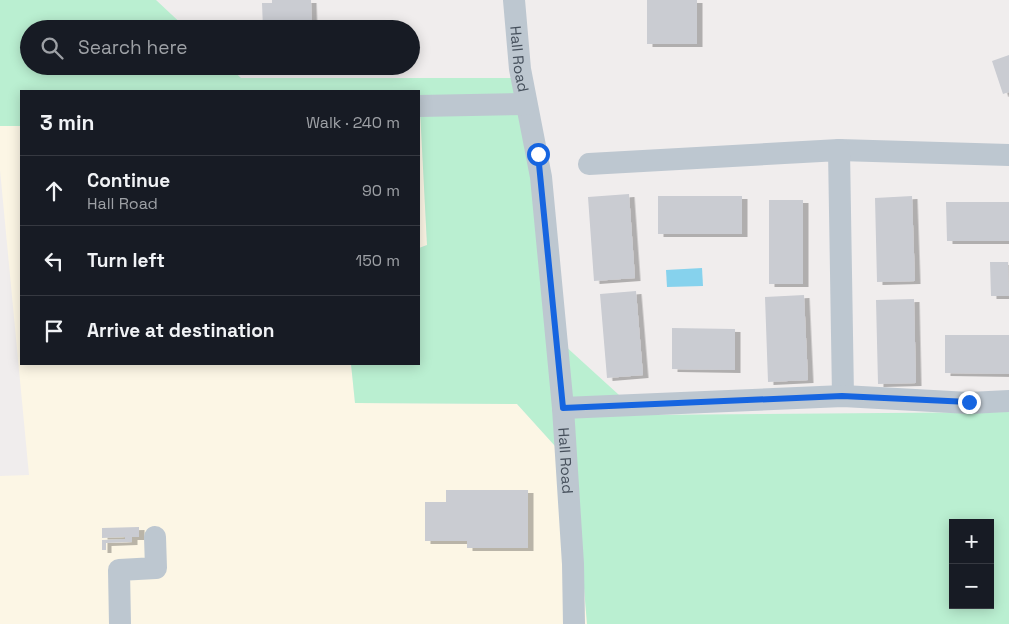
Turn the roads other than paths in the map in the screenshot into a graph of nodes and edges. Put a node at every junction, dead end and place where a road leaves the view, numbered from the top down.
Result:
1 (514, 0) edge
2 (526, 104) junction
3 (420, 106) edge
4 (839, 150) junction
5 (1009, 155) edge
6 (589, 164) dead end
7 (842, 396) junction
8 (1009, 401) edge
9 (563, 408) junction
10 (155, 537) dead end
11 (120, 624) edge
12 (574, 624) edge

1 - 2 street, Hall Road
2 - 3 street
2 - 9 street, Hall Road
4 - 5 street
4 - 6 street
4 - 7 street
7 - 8 street
7 - 9 street
9 - 12 street, Hall Road
10 - 11 street

